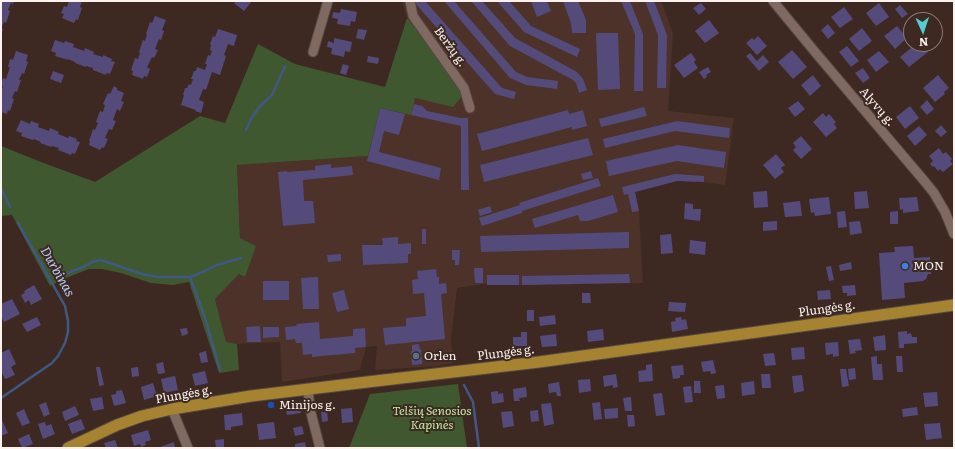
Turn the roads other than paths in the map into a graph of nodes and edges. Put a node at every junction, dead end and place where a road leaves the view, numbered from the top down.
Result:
1 (328, 1) edge
2 (410, 1) edge
3 (773, 1) edge
4 (313, 52) dead end
5 (470, 108) dead end
6 (954, 234) edge
7 (954, 304) edge
8 (308, 389) junction
9 (172, 409) junction
10 (68, 448) edge
11 (188, 448) edge
12 (320, 448) edge

1 - 4 street
2 - 5 street, Beržų g.
3 - 6 street, Alyvų g.
7 - 8 main road, Plungės g.
8 - 9 main road, Plungės g.
8 - 12 street
9 - 10 main road, Plungės g.
9 - 11 street

